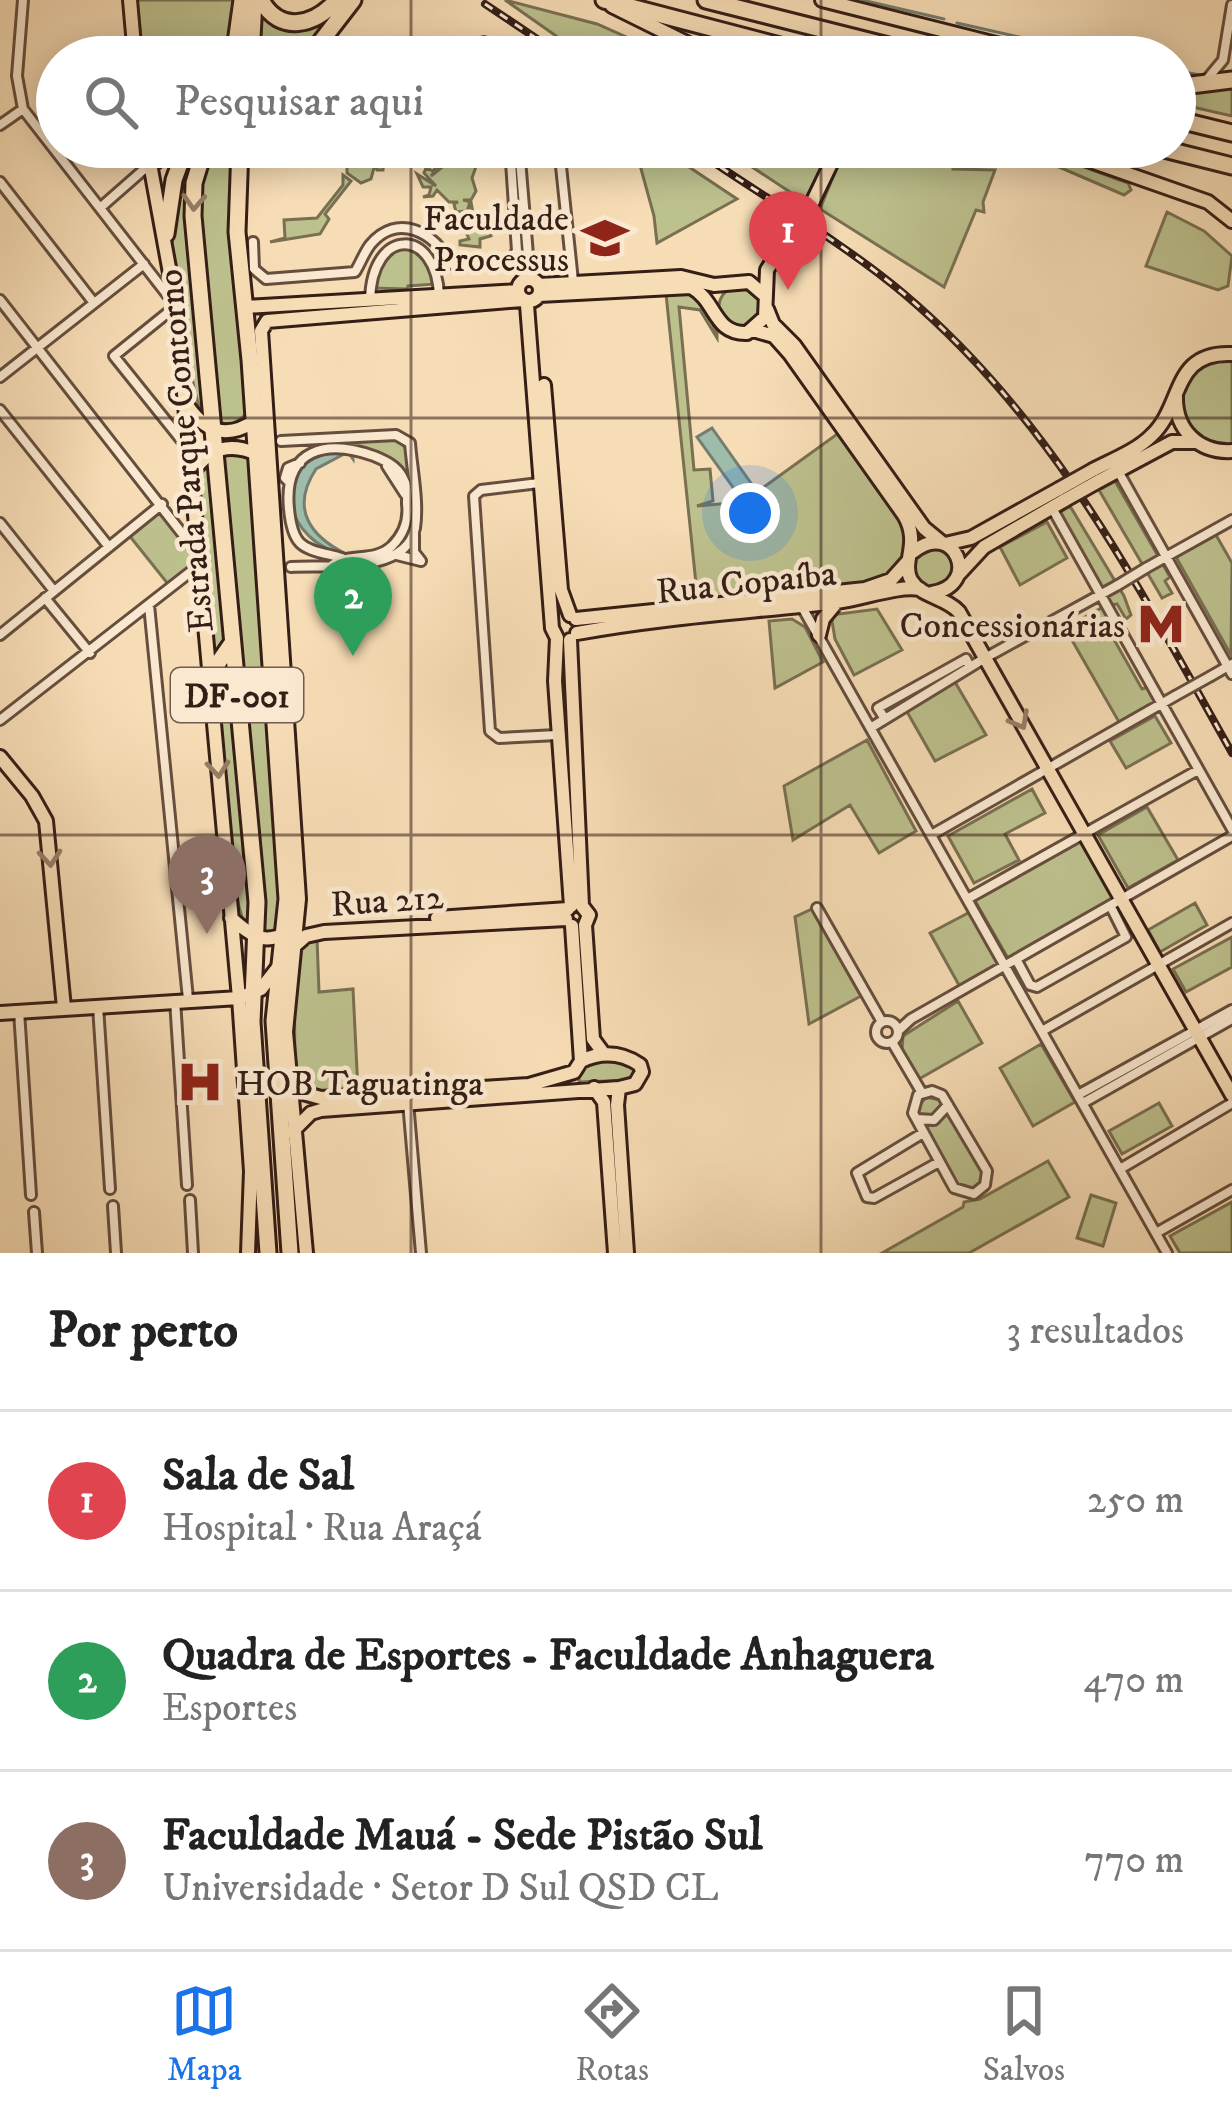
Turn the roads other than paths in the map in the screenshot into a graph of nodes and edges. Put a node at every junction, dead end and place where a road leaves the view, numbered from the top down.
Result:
1 (23, 0) edge
2 (130, 0) edge
3 (242, 0) edge
4 (258, 0) edge
5 (338, 0) edge
6 (353, 0) edge
7 (602, 0) edge
8 (706, 0) edge
9 (822, 0) edge
10 (1232, 5) edge
11 (133, 36) edge
12 (237, 36) edge
13 (254, 36) edge
14 (325, 36) edge
15 (673, 36) edge
16 (741, 36) edge
17 (849, 36) edge
18 (965, 36) edge
19 (1223, 60) junction
20 (1231, 76) edge
21 (1208, 78) junction
22 (1196, 80) edge
23 (1196, 81) edge
24 (22, 109) junction
25 (1196, 124) edge
26 (0, 125) edge
27 (36, 127) edge
28 (1232, 133) edge
29 (1196, 157) edge
30 (1232, 166) edge
31 (68, 168) edge
32 (138, 168) edge
33 (152, 168) edge
34 (178, 168) edge
35 (199, 168) edge
36 (238, 168) edge
37 (512, 168) edge
38 (516, 168) edge
39 (561, 168) edge
40 (832, 168) edge
41 (1112, 168) edge
42 (0, 182) edge
43 (1191, 196) junction
44 (100, 208) junction
45 (1232, 221) edge
46 (412, 228) junction
47 (390, 230) junction
48 (1232, 232) edge
49 (166, 234) junction
50 (253, 242) dead end
51 (419, 247) junction
52 (384, 253) junction
53 (144, 264) junction
54 (451, 264) junction
55 (435, 266) junction
56 (767, 270) junction
57 (573, 281) junction
58 (668, 282) junction
59 (733, 282) junction
60 (646, 284) junction
61 (531, 291) junction
62 (439, 296) junction
63 (0, 300) edge
64 (94, 303) junction
65 (371, 305) junction
66 (767, 305) junction
67 (176, 306) junction
68 (245, 307) junction
69 (714, 312) junction
70 (753, 330) junction
71 (1232, 338) edge
72 (37, 348) junction
73 (1215, 354) junction
74 (1232, 354) edge
75 (250, 360) junction
76 (0, 377) edge
77 (1178, 389) junction
78 (184, 401) junction
79 (266, 404) junction
80 (0, 410) edge
81 (254, 423) junction
82 (213, 430) junction
83 (281, 441) dead end
84 (1196, 442) junction
85 (187, 447) junction
86 (215, 451) junction
87 (1232, 451) edge
88 (263, 458) junction
89 (879, 469) junction
90 (1118, 471) junction
91 (1096, 476) junction
92 (190, 477) junction
93 (543, 483) junction
94 (1062, 495) junction
95 (162, 504) junction
96 (1052, 508) junction
97 (194, 515) junction
98 (172, 518) junction
99 (1232, 520) edge
100 (0, 523) edge
101 (414, 533) junction
102 (943, 543) junction
103 (109, 547) junction
104 (397, 555) junction
105 (911, 556) junction
106 (342, 558) junction
107 (1166, 558) junction
108 (197, 559) junction
109 (332, 565) junction
110 (291, 567) dead end
111 (959, 574) junction
112 (561, 590) junction
113 (54, 591) junction
114 (926, 591) junction
115 (1100, 596) junction
116 (45, 598) junction
117 (798, 601) junction
118 (837, 602) junction
119 (149, 605) junction
120 (594, 623) junction
121 (570, 629) junction
122 (0, 634) edge
123 (819, 635) junction
124 (232, 643) junction
125 (90, 653) junction
126 (986, 658) junction
127 (569, 667) junction
128 (1230, 668) edge
129 (209, 676) junction
130 (1161, 704) junction
131 (0, 720) edge
132 (872, 727) junction
133 (559, 735) junction
134 (0, 757) edge
135 (285, 760) junction
136 (1047, 770) junction
137 (1199, 770) junction
138 (1232, 832) edge
139 (933, 834) junction
140 (1086, 835) junction
141 (969, 898) junction
142 (299, 899) junction
143 (1117, 903) junction
144 (818, 908) dead end
145 (574, 915) junction
146 (230, 917) junction
147 (1232, 923) edge
148 (316, 928) junction
149 (257, 939) junction
150 (288, 943) junction
151 (1016, 959) junction
152 (1006, 964) junction
153 (1157, 965) junction
154 (246, 992) junction
155 (182, 999) junction
156 (98, 1006) junction
157 (64, 1008) junction
158 (19, 1011) junction
159 (0, 1012) edge
160 (1232, 1014) edge
161 (891, 1025) junction
162 (1042, 1031) junction
163 (1196, 1034) junction
164 (892, 1042) junction
165 (604, 1054) junction
166 (578, 1066) junction
167 (288, 1082) junction
168 (619, 1088) junction
169 (588, 1089) junction
170 (922, 1093) junction
171 (1081, 1099) junction
172 (1232, 1099) edge
173 (408, 1100) junction
174 (356, 1101) junction
175 (948, 1105) junction
176 (915, 1118) junction
177 (246, 1125) junction
178 (292, 1132) junction
179 (923, 1133) junction
180 (261, 1150) junction
181 (939, 1162) junction
182 (1120, 1169) junction
183 (187, 1184) dead end
184 (110, 1189) dead end
185 (1232, 1190) edge
186 (32, 1195) dead end
187 (190, 1200) dead end
188 (113, 1206) dead end
189 (34, 1212) dead end
190 (1156, 1233) junction
191 (37, 1253) edge
192 (116, 1253) edge
193 (193, 1253) edge
194 (248, 1253) edge
195 (268, 1253) edge
196 (290, 1253) edge
197 (306, 1253) edge
198 (421, 1253) edge
199 (615, 1253) edge
200 (627, 1253) edge
201 (1167, 1253) edge

1 - 24 street
2 - 11 main road
3 - 12 highway
4 - 5 highway
4 - 13 highway
6 - 14 highway
7 - 15 main road
7 - 16 highway
8 - 17 highway
9 - 18 main road
10 - 19 street
19 - 20 street
19 - 21 street
20 - 21 main road
20 - 23 highway
21 - 22 main road
24 - 26 street
24 - 27 street
25 - 28 highway
29 - 30 highway
31 - 44 street
32 - 44 street
33 - 49 main road
34 - 49 highway
35 -> 82 highway, Estrada Parque Contorno / DF-001
36 - 68 highway, Estrada Parque Contorno / DF-001
37 - 54 street
38 - 61 street
39 - 57 street
40 - 56 main road, bridge
41 - 43 main road
42 - 64 street
43 - 45 main road
43 - 48 main road
44 - 53 street
46 - 47 street
46 - 51 street
46 - 54 street
47 - 50 street
47 - 52 street
49 - 67 main road
51 - 52 street
51 - 55 street
52 - 65 street
53 - 64 street
53 - 67 street
54 - 55 street
55 - 62 street
56 - 59 main road
56 - 66 main road
57 - 60 main road
57 - 61 main road
58 - 59 main road
58 - 60 main road
58 - 69 main road
59 - 66 main road
59 - 69 main road
60 - 61 main road
61 - 62 main road
61 - 65 main road
61 - 93 main road
61 - 112 main road
62 - 65 main road
63 - 72 street
64 - 72 street
65 - 68 main road
65 - 79 main road
66 - 70 main road
66 - 89 main road
67 - 78 main road
67 - 85 street
68 - 75 highway, Estrada Parque Contorno / DF-001
69 - 70 main road
70 - 89 main road
71 - 73 main road
72 - 76 street
72 - 95 street
73 - 74 main road
73 - 77 main road
75 - 79 highway
75 - 81 highway, Estrada Parque Contorno / DF-001
77 - 84 main road
77 - 91 main road
78 - 82 main road
78 - 85 main road
79 - 81 main road
79 - 88 main road
80 - 103 street
81 - 82 main road
81 - 88 highway, Estrada Parque Contorno / DF-001
82 - 86 highway, Estrada Parque Contorno / DF-001
83 - 101 street
84 - 87 main road
84 - 90 main road
85 - 92 main road
86 - 88 main road
86 - 92 main road
86 - 124 highway, Estrada Parque Contorno / DF-001
88 - 135 highway, Estrada Parque Contorno / DF-001
89 - 102 main road
89 - 105 main road
90 - 91 main road
90 - 107 street
91 - 94 main road, bridge
92 - 97 main road
93 - 121 main road
93 - 133 street
94 - 96 main road
94 - 102 main road
95 - 98 street
95 - 103 street
96 - 111 main road
96 - 115 street
97 - 98 street
97 - 108 main road
98 - 108 street
99 - 107 street
100 - 113 street
101 - 104 street
101 - 104 street
102 - 105 main road
102 - 111 main road
103 - 113 street
104 - 109 street
105 - 114 main road
105 - 117 main road, Rua Copaíba
106 - 106 street
106 - 109 street
107 - 115 street, bridge
107 - 128 street
108 - 119 street
108 - 129 main road
109 - 110 street
111 - 114 main road
112 - 120 main road
112 - 121 main road
113 - 116 street
114 - 118 main road, Rua Copaíba
114 - 126 main road
115 - 126 street
115 - 130 street
116 - 122 street
116 - 125 street
117 - 118 main road, Rua Copaíba
117 - 120 main road, Rua Copaíba
117 - 123 street
118 - 123 main road
119 - 125 street
119 - 155 street
120 - 121 main road, Rua Copaíba
120 - 127 main road
121 - 127 main road
121 - 133 main road
123 - 132 street
124 - 129 highway
124 - 149 highway, Estrada Parque Contorno / DF-001
125 - 131 street
126 - 132 street
126 -> 136 main road
127 - 145 main road
128 - 130 street, bridge
129 -> 146 main road
130 - 136 street
130 - 137 street
132 - 139 street
133 - 145 main road
134 -> 157 main road
135 - 142 main road
135 - 150 highway, Estrada Parque Contorno / DF-001
136 - 139 street
136 - 140 main road
137 - 138 street
137 - 140 street
138 - 143 street
139 - 141 street
140 - 141 street
140 - 143 main road
141 - 152 street
142 - 148 main road
142 - 150 main road
143 - 151 street
143 - 151 street
143 - 153 main road
144 - 161 street
145 - 148 main road
145 - 150 main road, Rua 212
145 - 165 main road
145 - 166 main road
146 - 149 main road
146 - 154 main road
147 - 153 street
148 - 150 main road, Rua 212
149 - 150 main road
149 - 154 highway, Estrada Parque Contorno / DF-001
150 - 154 main road, Rua 212
150 - 167 main road
150 - 196 highway, Estrada Parque Contorno / DF-001
151 - 152 street
152 - 161 street
152 - 162 street
153 - 162 street
153 - 163 main road
154 - 155 main road
154 - 177 main road
154 - 180 highway, Estrada Parque Contorno / DF-001
155 - 156 main road
155 - 183 street
156 - 157 main road
156 - 184 street
157 - 158 main road
158 - 159 main road
158 - 186 street
160 - 163 street
161 - 164 street
161 - 164 street
162 - 171 street
163 - 171 street
163 - 172 main road
164 - 170 street
165 - 166 main road
165 - 168 main road
166 - 169 main road
166 - 174 main road
167 - 174 main road
167 - 178 main road
168 - 169 main road
168 - 200 main road
169 - 173 main road
169 - 199 main road
170 - 175 street
170 - 176 street
171 - 182 street
172 - 182 street
173 - 174 main road
173 - 198 street
174 - 178 main road
175 - 176 street
175 - 181 street
176 - 179 street
177 - 180 highway
177 - 194 main road
178 - 197 main road
179 - 181 street
179 - 181 street
180 - 195 highway, Estrada Parque Contorno / DF-001
182 - 190 street
185 - 190 street
187 - 193 street
188 - 192 street
189 - 191 street
190 - 201 street

